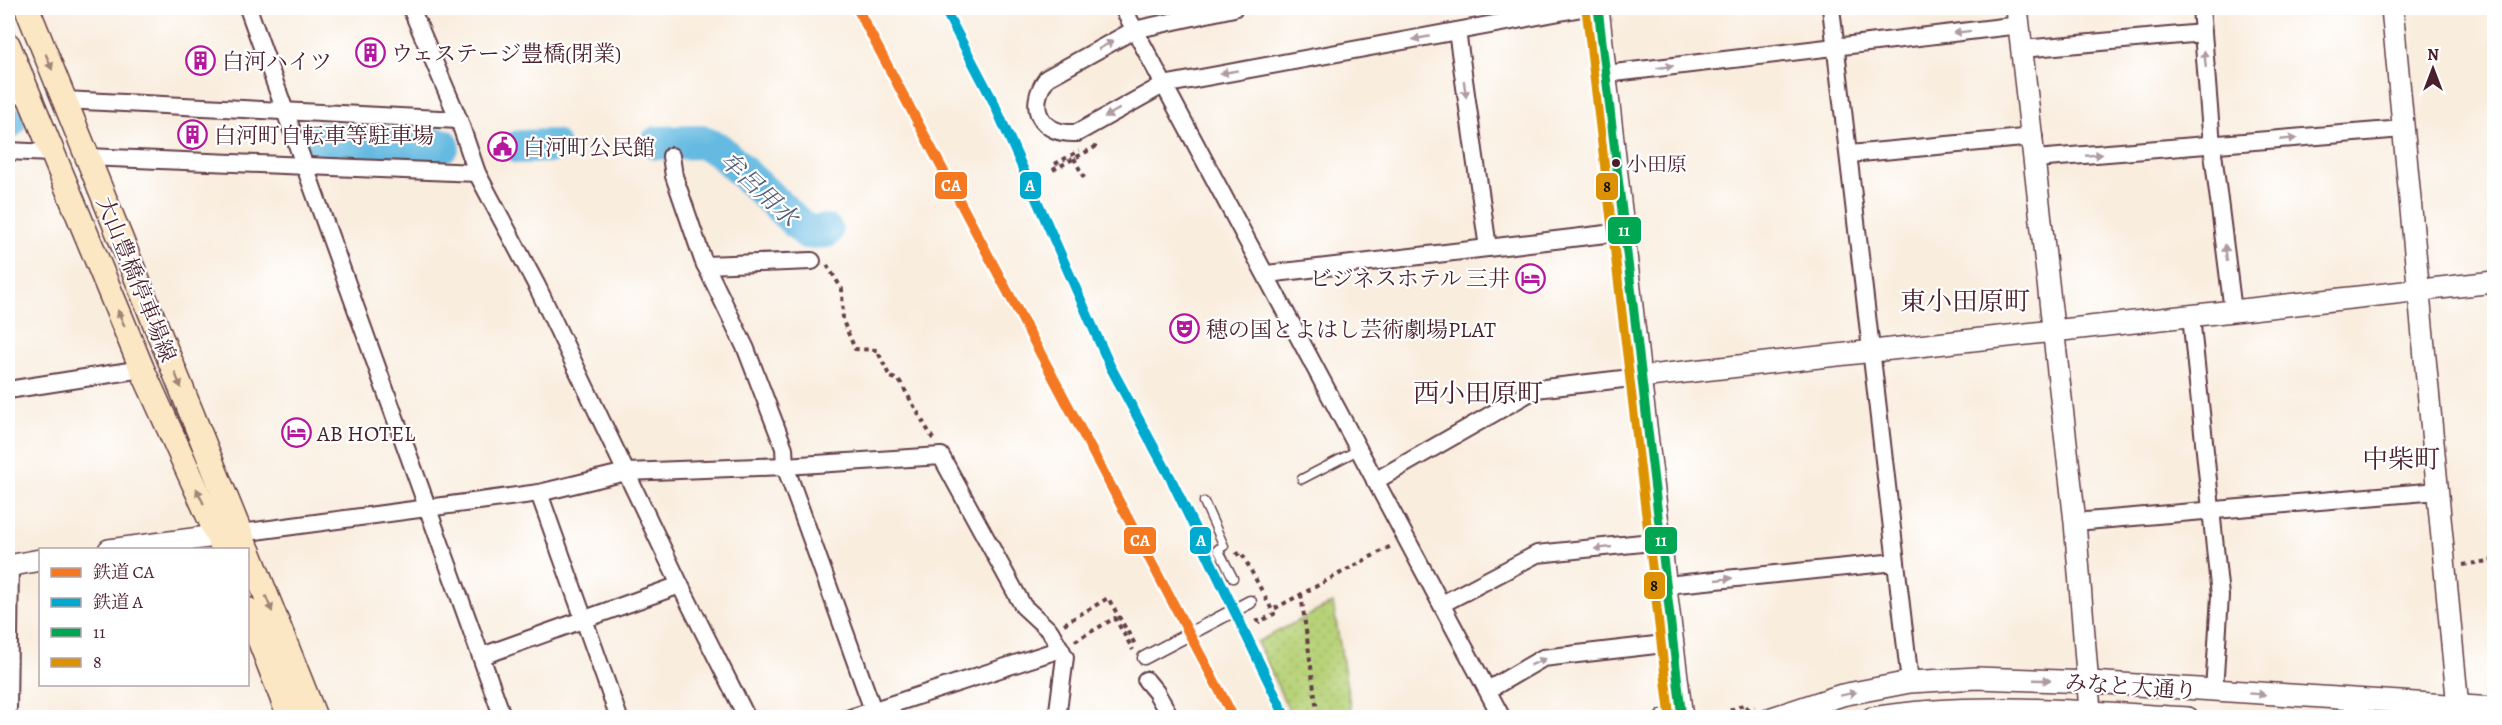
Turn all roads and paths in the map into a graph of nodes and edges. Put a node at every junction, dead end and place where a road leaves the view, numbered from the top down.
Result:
1 (27, 8) edge
2 (248, 8) edge
3 (411, 8) edge
4 (1123, 8) edge
5 (1234, 8) edge
6 (1582, 8) edge
7 (1598, 8) edge
8 (1831, 8) edge
9 (2201, 8) edge
10 (2392, 8) edge
11 (1214, 9) edge
12 (2019, 16) edge
13 (1134, 30) junction
14 (1457, 31) junction
15 (2203, 33) junction
16 (8, 45) edge
17 (1836, 47) junction
18 (2023, 49) junction
19 (1606, 74) junction
20 (1163, 85) junction
21 (23, 102) edge
22 (68, 109) junction
23 (284, 110) junction
24 (459, 120) junction
25 (2403, 129) junction
26 (2034, 137) junction
27 (2212, 145) junction
28 (8, 151) edge
29 (50, 151) junction
30 (86, 154) junction
31 (1850, 154) junction
32 (671, 156) dead end
33 (1074, 158) junction
34 (2036, 159) junction
35 (1054, 164) dead end
36 (305, 165) junction
37 (1053, 170) dead end
38 (477, 173) junction
39 (1084, 178) dead end
40 (1623, 232) junction
41 (1488, 248) junction
42 (812, 261) joint
43 (705, 266) junction
44 (1267, 274) junction
45 (2494, 282) edge
46 (2419, 291) junction
47 (2233, 311) junction
48 (2191, 316) junction
49 (2052, 331) junction
50 (1872, 351) junction
51 (142, 369) junction
52 (1640, 376) junction
53 (8, 390) edge
54 (1359, 450) junction
55 (941, 456) junction
56 (785, 466) junction
57 (626, 472) junction
58 (1302, 479) dead end
59 (1375, 481) junction
60 (2438, 491) junction
61 (539, 493) junction
62 (1204, 502) dead end
63 (429, 508) junction
64 (2210, 508) junction
65 (2075, 522) junction
66 (1405, 538) junction
67 (1661, 541) junction
68 (236, 543) edge
69 (130, 548) edge
70 (39, 560) edge
71 (2494, 560) edge
72 (1896, 562) junction
73 (9, 565) edge
74 (2445, 567) junction
75 (249, 572) edge
76 (1233, 578) dead end
77 (680, 585) junction
78 (1666, 585) junction
79 (1301, 594) junction
80 (1266, 598) dead end
81 (1250, 602) dead end
82 (1442, 604) junction
83 (1272, 609) junction
84 (249, 613) edge
85 (1079, 615) dead end
86 (583, 619) junction
87 (1257, 619) dead end
88 (1673, 643) junction
89 (1061, 649) junction
90 (482, 656) junction
91 (1144, 658) joint
92 (1146, 680) joint
93 (1910, 682) junction
94 (2090, 682) junction
95 (1488, 690) junction
96 (2214, 691) junction
97 (2494, 708) edge
98 (8, 709) edge
99 (873, 710) junction
100 (2090, 711) junction
101 (2459, 712) edge
102 (290, 717) edge
103 (315, 717) edge
104 (503, 717) edge
105 (619, 717) edge
106 (747, 717) edge
107 (850, 717) edge
108 (1057, 717) edge
109 (1171, 717) edge
110 (1318, 717) edge
111 (1502, 717) edge
112 (1676, 717) edge
113 (1772, 717) edge
114 (1872, 717) edge
115 (2181, 717) edge
116 (2188, 717) edge

1 -> 22 main road, 大山豊橋停車場線
2 - 23 street
3 - 24 street
4 - 13 street
5 - 11 street
6 - 14 street
7 - 19 street
8 - 17 street
9 - 15 street
10 - 25 street
11 - 13 street
12 -> 17 street
12 - 18 street
13 - 20 street
20 -> 13 street
14 -> 20 street
14 -> 41 street
15 - 18 street
27 -> 15 street
16 - 21 main road, 大山豊橋停車場線
19 -> 17 street
17 - 31 street
18 - 26 street
19 - 40 street
20 - 44 street
21 - 29 main road, 大山豊橋停車場線
22 - 23 street
22 - 30 main road, 大山豊橋停車場線
23 - 24 street
23 - 36 street
24 - 38 street
27 -> 25 street
25 - 46 street
26 - 31 street
26 - 34 street
34 -> 27 street
47 -> 27 street
28 - 29 street
51 -> 29 main road, 大山豊橋停車場線
30 - 36 street
30 -> 68 main road, 大山豊橋停車場線
31 - 50 street
32 - 43 street
33 - 35 path
33 - 37 path
33 - 39 path
34 - 49 street
36 - 38 street
36 - 63 street
38 - 57 street
40 - 41 street
40 - 52 street
41 - 44 street
42 - 43 street
42 - 55 path
43 - 56 street
44 - 54 street
45 - 46 street
46 - 47 street
46 - 60 street
47 - 48 street
48 - 49 street
48 - 64 street
49 - 50 street
49 - 65 street
50 - 52 street
50 - 72 street
51 - 53 street
68 -> 51 main road, 大山豊橋停車場線
52 - 59 street
52 - 67 street
54 - 58 lane
54 - 59 street
55 - 56 street
55 - 89 street
56 - 57 street
56 - 99 street
57 - 61 street
57 - 77 street
59 - 66 street
60 - 64 street
60 - 74 street
61 - 63 street
61 - 86 street
62 - 76 lane
63 - 68 street
63 - 90 street
64 - 65 street
64 - 96 street
65 - 94 street
66 - 79 path
66 - 82 street
67 - 78 street
67 -> 82 street
68 - 69 street
70 - 73 street
71 - 74 path
78 -> 72 street
72 - 93 street
73 - 98 street
74 - 101 street
75 -> 103 main road, 大山豊橋停車場線
77 - 86 street
77 - 106 street
78 - 88 street
79 - 83 path
79 - 110 path
80 - 83 path
81 - 91 street
82 - 95 street
83 - 87 path
84 - 102 main road
85 - 91 path
86 - 90 street
86 - 105 street
95 -> 88 street
88 - 112 street
89 - 92 path
89 - 99 street
89 - 108 street
90 - 104 street
92 - 109 street
93 -> 94 street, みなと大通り
113 -> 93 street, みなと大通り
94 - 96 street, みなと大通り
94 - 100 street
95 - 111 street
96 -> 101 street, みなと大通り
97 - 101 street, みなと大通り
99 - 107 street
100 - 114 street, みなと大通り
100 - 115 street, みなと大通り
115 - 116 street, みなと大通り

